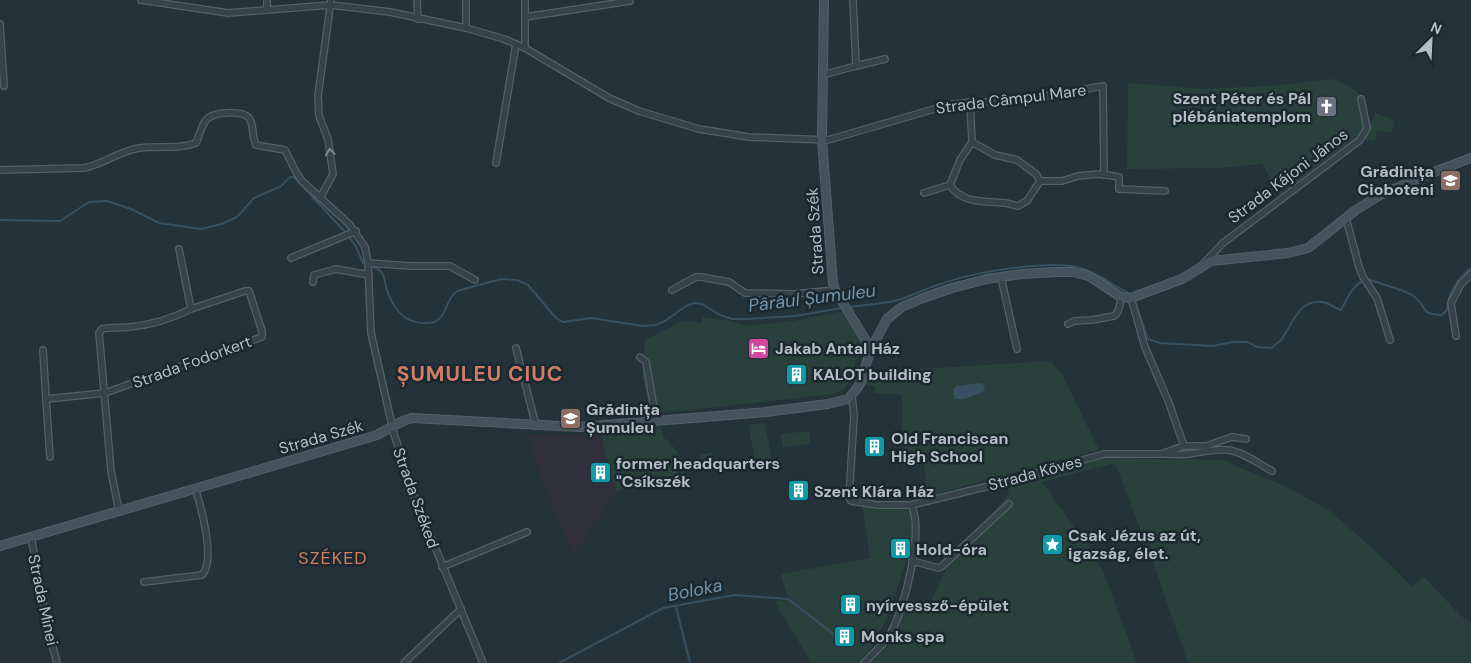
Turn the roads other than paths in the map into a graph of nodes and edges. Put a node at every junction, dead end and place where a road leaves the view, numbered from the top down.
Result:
1 (140, 0) edge
2 (267, 0) edge
3 (360, 0) edge
4 (418, 0) edge
5 (466, 0) edge
6 (525, 0) edge
7 (824, 0) edge
8 (853, 0) edge
9 (630, 2) dead end
10 (331, 3) edge
11 (360, 8) junction
12 (267, 10) junction
13 (525, 17) junction
14 (418, 19) junction
15 (0, 24) edge
16 (466, 28) junction
17 (516, 44) junction
18 (525, 48) junction
19 (885, 59) dead end
20 (856, 66) junction
21 (822, 75) junction
22 (4, 86) dead end
23 (1362, 99) dead end
24 (970, 102) junction
25 (822, 140) junction
26 (972, 142) junction
27 (1471, 158) edge
28 (496, 163) dead end
29 (0, 170) edge
30 (1104, 174) junction
31 (1040, 181) junction
32 (950, 185) junction
33 (1165, 191) dead end
34 (924, 193) dead end
35 (320, 198) junction
36 (1346, 218) junction
37 (356, 231) junction
38 (179, 249) dead end
39 (291, 258) dead end
40 (368, 263) junction
41 (1202, 265) junction
42 (1471, 274) edge
43 (369, 275) junction
44 (1001, 277) junction
45 (475, 280) dead end
46 (313, 282) dead end
47 (672, 290) dead end
48 (835, 290) junction
49 (1121, 297) junction
50 (1133, 297) junction
51 (191, 308) junction
52 (1068, 324) dead end
53 (1456, 336) dead end
54 (1390, 340) dead end
55 (516, 348) dead end
56 (871, 348) junction
57 (1017, 349) dead end
58 (44, 350) dead end
59 (640, 357) dead end
60 (105, 394) junction
61 (852, 396) junction
62 (46, 399) junction
63 (656, 420) junction
64 (536, 426) junction
65 (392, 427) junction
66 (1246, 439) dead end
67 (1218, 443) junction
68 (1184, 446) junction
69 (1221, 451) junction
70 (1161, 454) junction
71 (50, 457) dead end
72 (1272, 471) dead end
73 (195, 488) junction
74 (1009, 504) dead end
75 (911, 505) junction
76 (119, 511) junction
77 (527, 532) dead end
78 (31, 537) junction
79 (0, 546) edge
80 (912, 561) junction
81 (442, 567) junction
82 (144, 582) dead end
83 (460, 609) junction
84 (58, 663) edge
85 (404, 663) edge
86 (483, 663) edge
87 (864, 663) edge

1 - 12 street, Strada Câmpul Mare
2 - 12 street
3 - 11 street
4 - 14 street
5 - 16 street
6 - 13 street
7 - 21 street, Strada Szék
8 - 20 street
9 - 13 street
10 - 11 street, Strada Câmpul Mare
10 - 12 street, Strada Câmpul Mare
35 -> 10 street
11 - 14 street, Strada Câmpul Mare
13 - 18 street
14 - 16 street, Strada Câmpul Mare
15 - 22 street
16 - 17 street, Strada Câmpul Mare
17 - 18 street, Strada Câmpul Mare
17 - 28 street
18 - 25 street, Strada Câmpul Mare
19 - 20 street
20 - 21 street
21 - 25 street, Strada Szék
23 - 41 street, Strada Kájoni János
24 - 25 street, Strada Câmpul Mare
24 - 26 street
24 - 30 street, Strada Câmpul Mare
25 - 48 street, Strada Szék
26 - 31 street
26 - 32 street
27 - 36 street, Strada Kájoni János
29 - 35 street
30 - 31 street
30 - 33 street
31 - 32 street
32 - 34 street
35 - 37 street
36 - 41 street, Strada Kájoni János
36 - 54 street
37 - 39 street
37 - 40 street, Strada Széked
38 - 51 street
40 - 43 street, Strada Széked
40 - 45 street
41 - 50 street, Strada Kájoni János
42 - 53 street
43 - 46 street
43 - 65 street, Strada Széked
44 - 49 street, Strada Kájoni János
44 - 56 street, Strada Kájoni János
44 - 57 street
47 - 48 street
48 - 56 street, Strada Szék
49 - 50 street, Strada Kájoni János
49 - 52 street
50 - 68 street
51 - 60 street, Strada Fodorkert
51 - 60 street, Strada Fodorkert
55 - 64 street
56 - 61 street
58 - 62 street
59 - 63 street
60 - 62 street, Strada Fodorkert
60 - 76 street, Strada Fodorkert
61 - 63 street, Strada Szék
61 - 75 street, Strada Köves
62 - 71 street
63 - 64 street, Strada Szék
64 - 65 street, Strada Szék
65 - 73 street, Strada Szék
65 - 81 street, Strada Széked
66 - 67 street, Strada Köves
67 - 68 street, Strada Köves
67 - 69 street
68 - 70 street, Strada Köves
69 - 70 street, Strada Köves
69 - 72 street, Strada Köves
70 - 75 street, Strada Köves
73 - 76 street, Strada Szék
73 - 82 street
74 - 80 street
75 - 80 street
76 - 78 street, Strada Szék
77 - 81 street, Strada Széked
78 - 79 street, Strada Szék
78 - 84 street, Strada Minei
80 - 87 street
81 - 83 street, Strada Széked
83 - 85 street
83 - 86 street, Strada Széked

